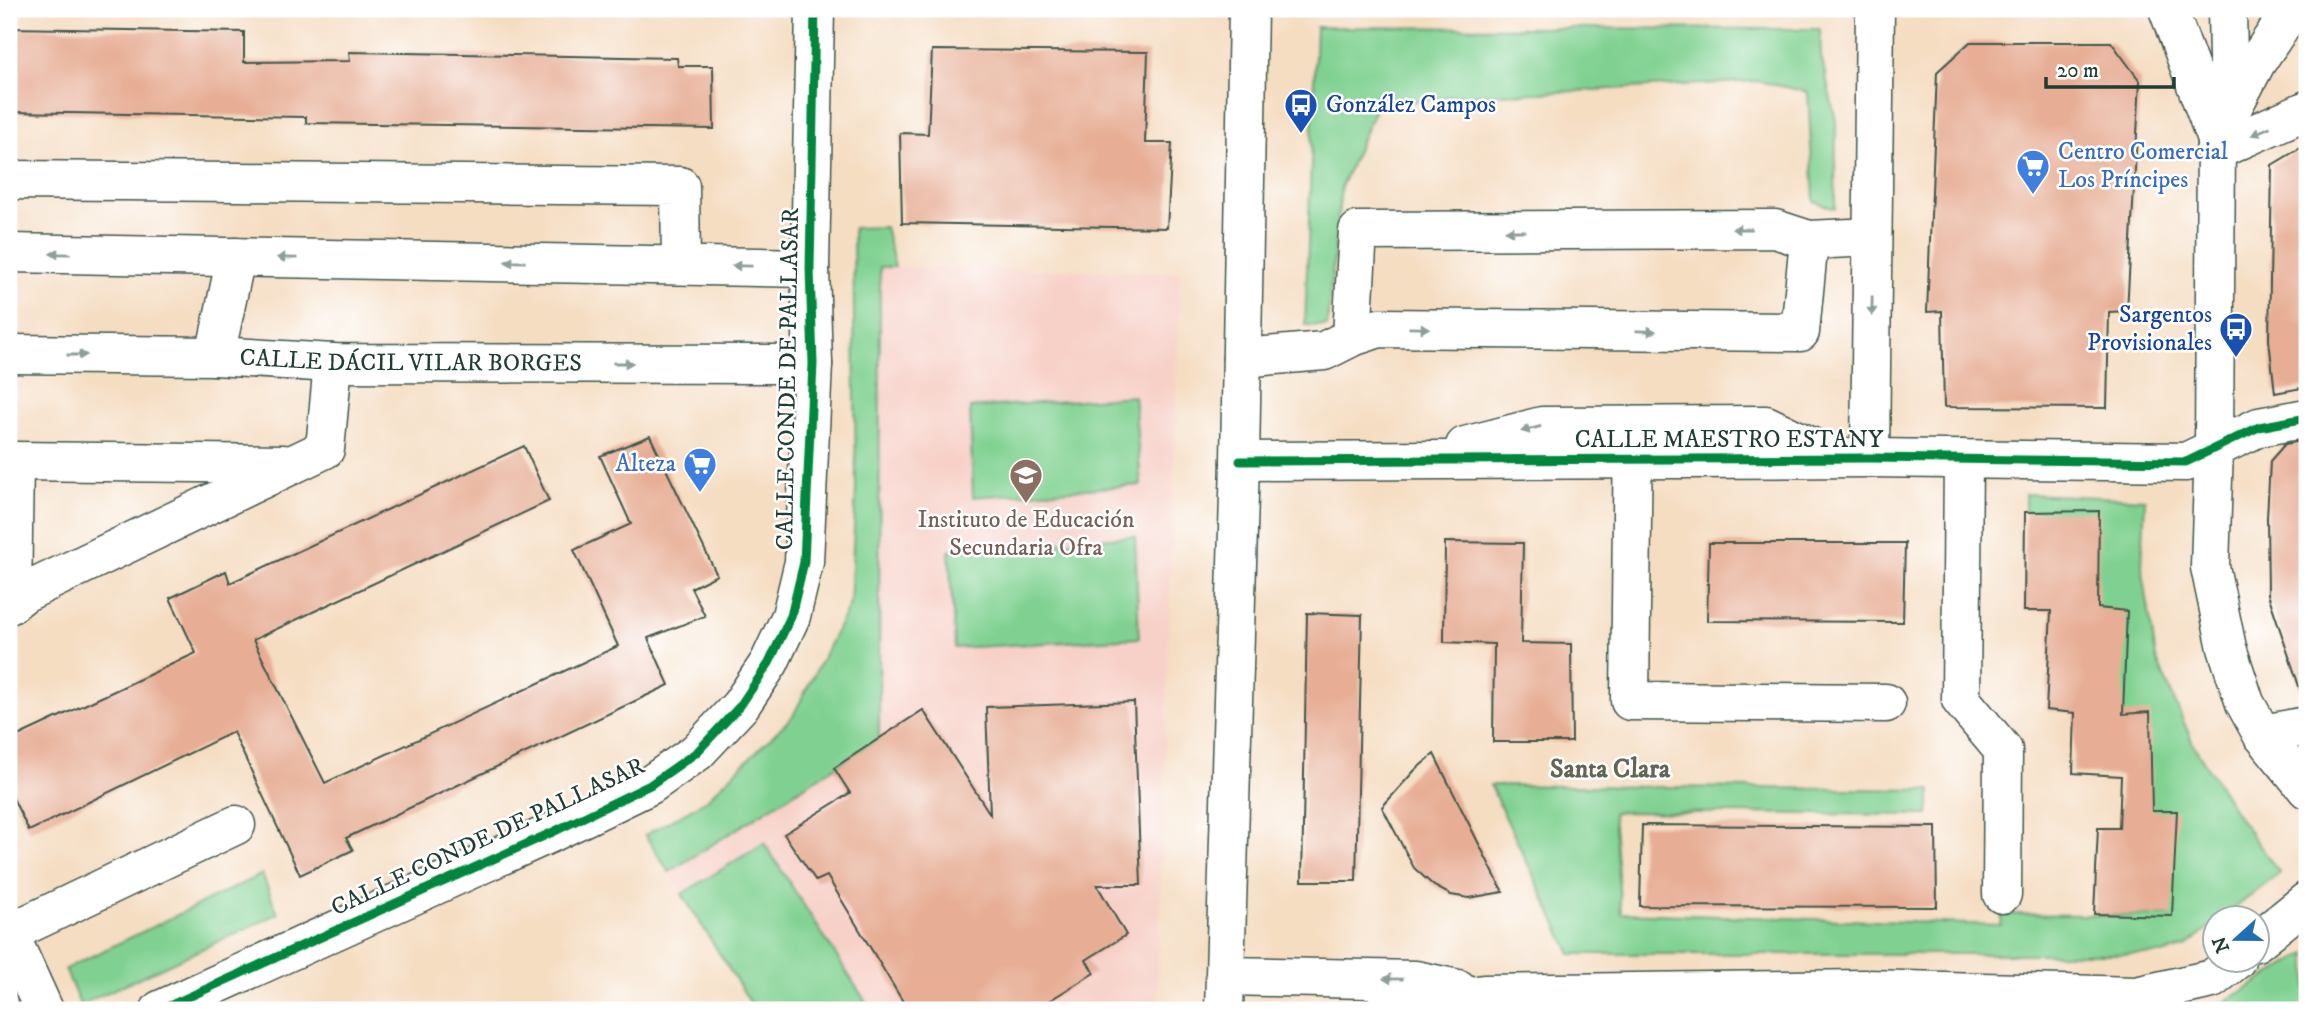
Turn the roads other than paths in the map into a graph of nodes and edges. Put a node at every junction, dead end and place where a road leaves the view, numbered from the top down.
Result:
1 (816, 9) edge
2 (1248, 9) edge
3 (1875, 9) edge
4 (2168, 9) edge
5 (2227, 9) edge
6 (2292, 9) edge
7 (2307, 110) edge
8 (2220, 133) junction
9 (9, 180) edge
10 (1872, 237) junction
11 (1809, 240) junction
12 (9, 253) edge
13 (236, 257) junction
14 (681, 265) junction
15 (810, 268) junction
16 (1352, 337) junction
17 (9, 354) edge
18 (215, 356) junction
19 (1242, 358) junction
20 (333, 363) junction
21 (813, 363) junction
22 (2307, 418) edge
23 (1633, 443) junction
24 (2214, 448) junction
25 (1853, 458) junction
26 (1963, 459) junction
27 (1240, 461) junction
28 (293, 464) junction
29 (10, 604) edge
30 (1886, 703) dead end
31 (2307, 726) edge
32 (2262, 734) junction
33 (2307, 789) edge
34 (236, 825) dead end
35 (2002, 894) dead end
36 (2307, 901) edge
37 (2270, 931) edge
38 (9, 933) edge
39 (2218, 974) edge
40 (1226, 993) edge
41 (1484, 995) junction
42 (44, 1010) edge
43 (160, 1010) edge
44 (1384, 1010) edge

1 - 15 street, CALLE CONDE DE PALLASAR
2 - 19 street
3 - 10 street
4 - 8 street
5 - 8 street
6 - 8 street
7 -> 8 street
8 - 24 street
9 - 14 street
10 - 11 street
10 -> 25 street
16 -> 11 street
11 -> 16 street
13 -> 12 street
14 -> 13 street
13 - 18 street
15 -> 14 street
15 - 21 street, CALLE CONDE DE PALLASAR
16 - 19 street
17 -> 18 street, CALLE DÁCIL VILAR BORGES
18 - 20 street, CALLE DÁCIL VILAR BORGES
19 - 27 street
20 -> 21 street, CALLE DÁCIL VILAR BORGES
20 - 28 street
21 - 43 street, CALLE CONDE DE PALLASAR
22 - 24 street, CALLE MAESTRO ESTANY
23 - 25 street, CALLE MAESTRO ESTANY
23 - 27 street, CALLE MAESTRO ESTANY
23 - 30 street
24 - 26 street, CALLE MAESTRO ESTANY
24 - 32 street
25 - 26 street, CALLE MAESTRO ESTANY
26 - 35 street
27 - 40 street
28 - 29 street
28 - 29 street
31 - 32 street
32 - 33 street
34 - 38 street
36 - 37 street
38 - 42 street
39 - 41 street
41 -> 40 street
41 - 44 street

